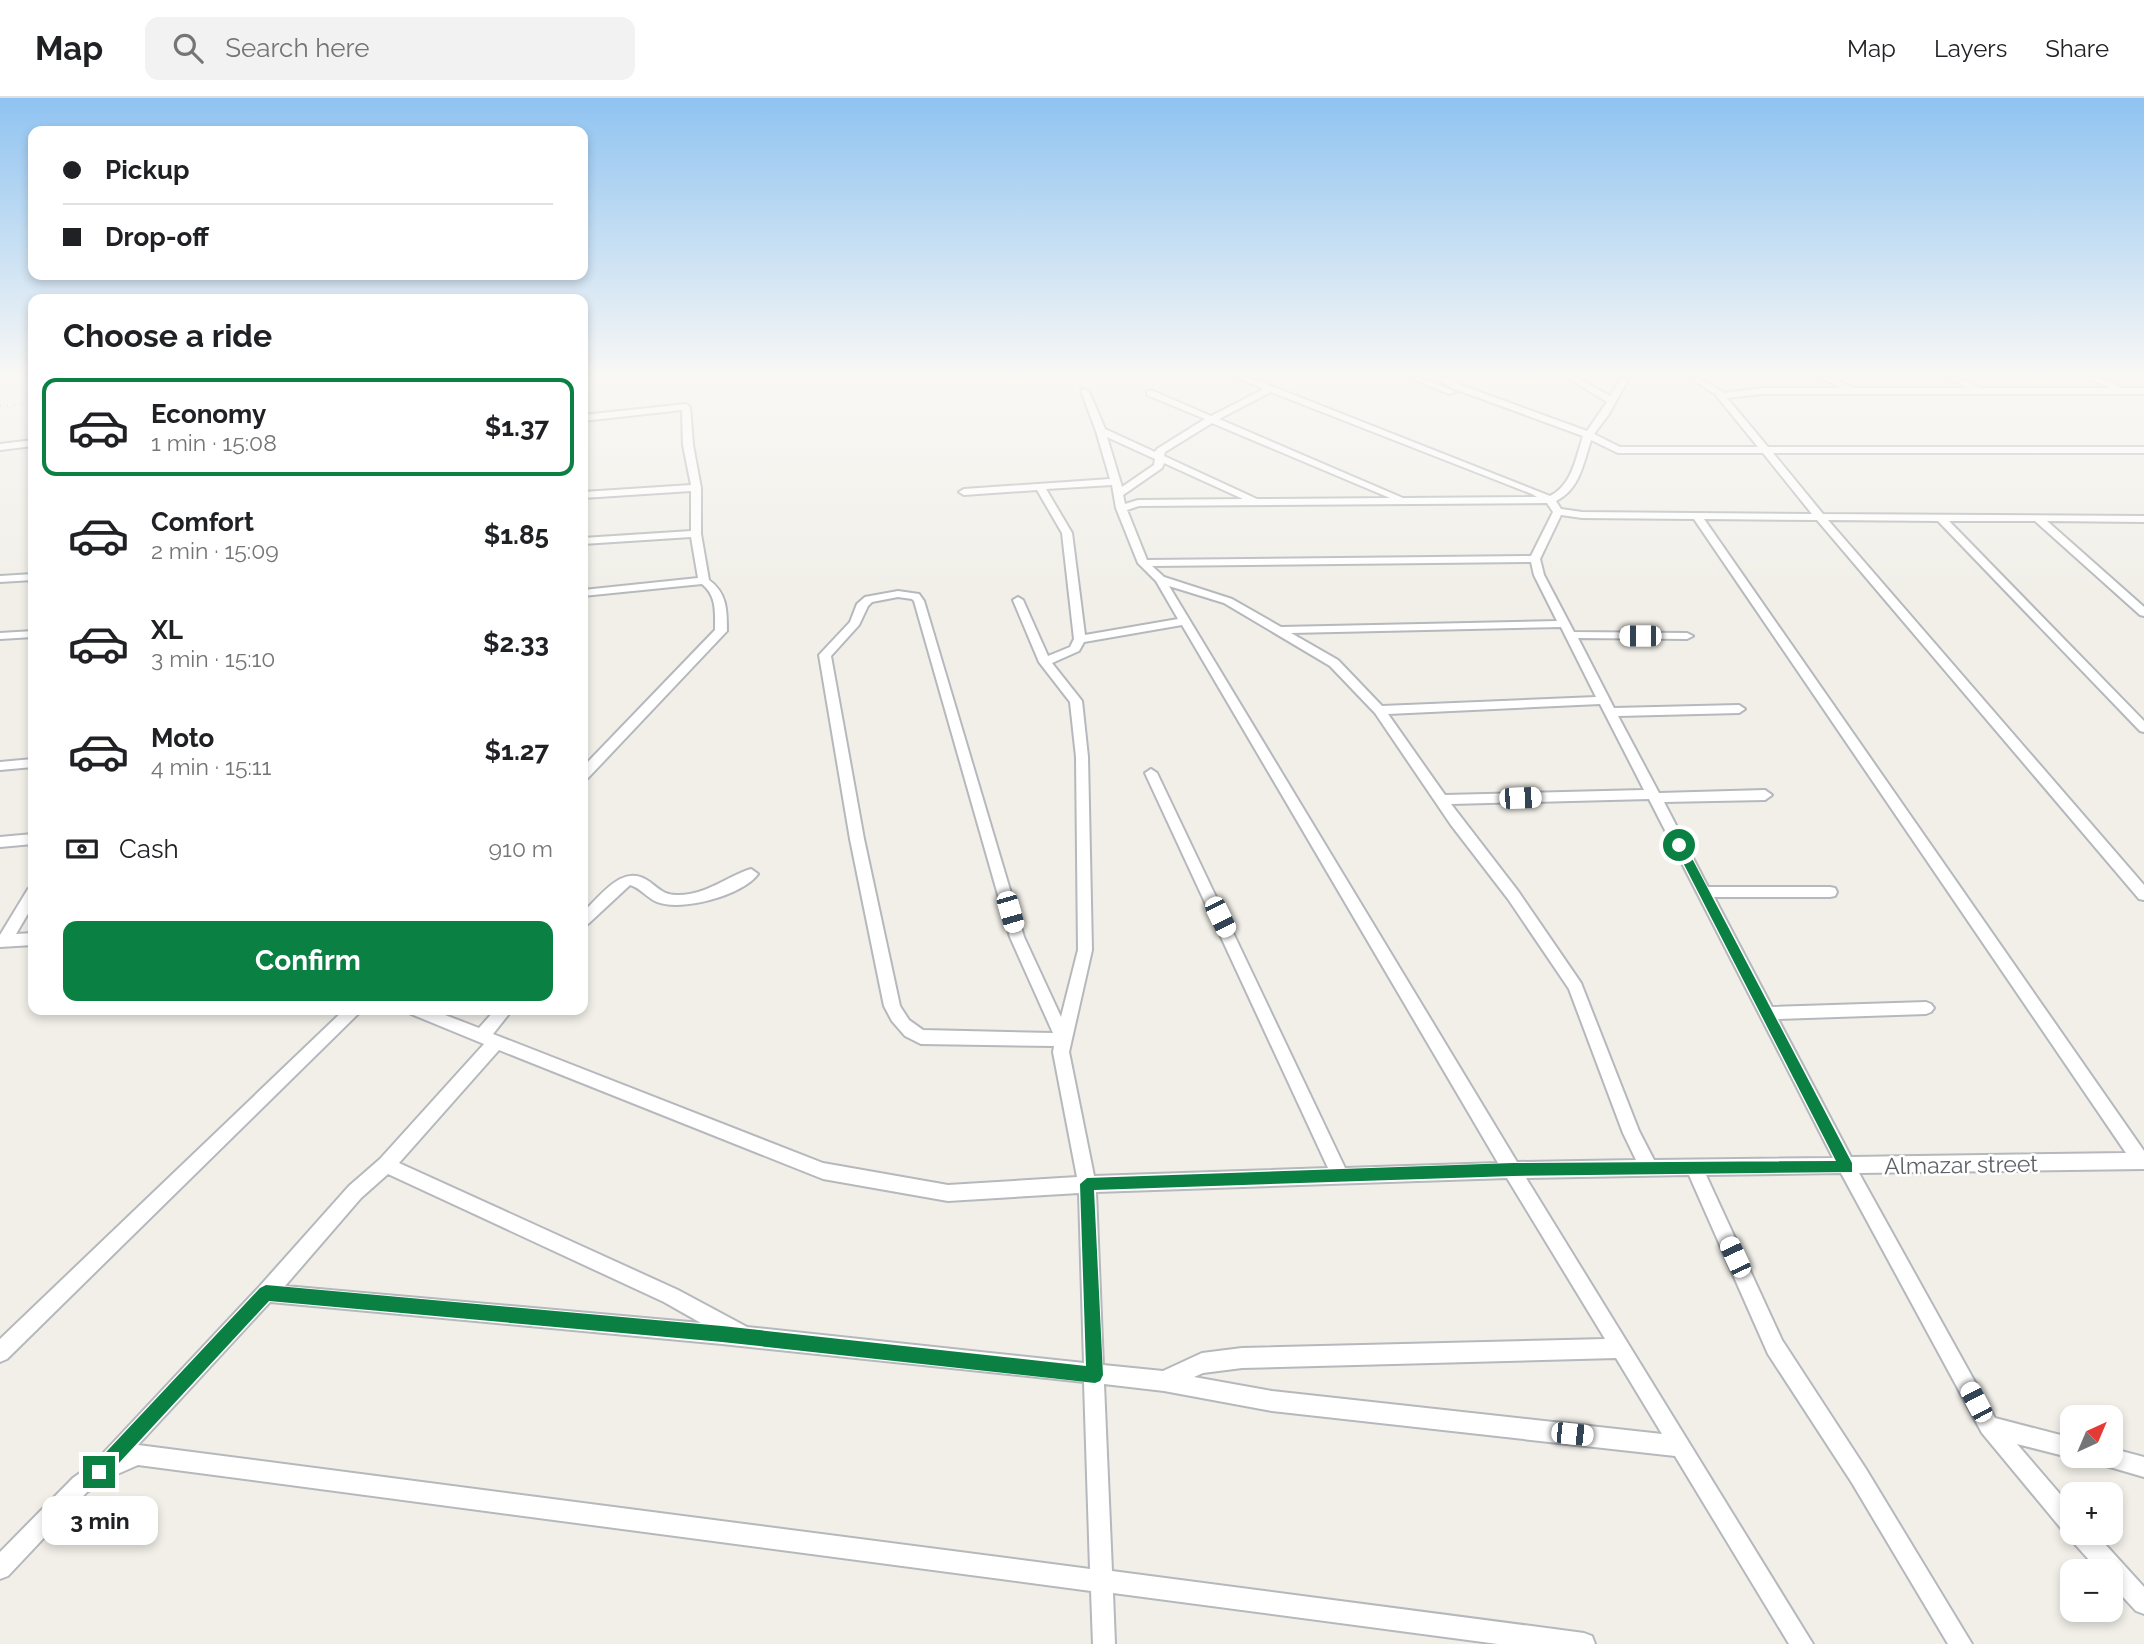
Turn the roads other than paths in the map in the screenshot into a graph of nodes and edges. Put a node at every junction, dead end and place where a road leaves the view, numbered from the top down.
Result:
1 (689, 450) edge
2 (1107, 450) edge
3 (1146, 450) edge
4 (1161, 450) edge
5 (1283, 450) edge
6 (1428, 450) edge
7 (1583, 450) edge
8 (1764, 450) edge
9 (1160, 456) junction
10 (1040, 487) junction
11 (696, 488) junction
12 (1118, 488) junction
13 (964, 492) dead end
14 (588, 495) edge
15 (1406, 501) junction
16 (1258, 502) junction
17 (1554, 506) junction
18 (1121, 508) junction
19 (1696, 515) junction
20 (1820, 517) junction
21 (1941, 518) junction
22 (2037, 518) junction
23 (2144, 519) edge
24 (696, 534) junction
25 (588, 541) edge
26 (1535, 559) junction
27 (1143, 564) junction
28 (28, 577) edge
29 (0, 579) edge
30 (1160, 579) junction
31 (704, 581) junction
32 (588, 593) edge
33 (1018, 600) dead end
34 (2144, 613) edge
35 (1187, 621) junction
36 (1567, 629) junction
37 (1282, 630) junction
38 (28, 634) edge
39 (0, 636) edge
40 (1687, 636) dead end
41 (1080, 639) junction
42 (1045, 662) junction
43 (1607, 706) junction
44 (1739, 709) dead end
45 (1379, 710) junction
46 (2144, 728) edge
47 (28, 763) edge
48 (0, 766) edge
49 (588, 770) edge
50 (1151, 773) dead end
51 (1765, 795) dead end
52 (1654, 796) junction
53 (1441, 800) junction
54 (28, 839) edge
55 (0, 842) edge
56 (751, 874) dead end
57 (1704, 892) junction
58 (1830, 892) dead end
59 (2144, 895) edge
60 (28, 901) edge
61 (588, 915) edge
62 (28, 939) edge
63 (2, 941) edge
64 (1926, 1008) dead end
65 (1767, 1013) junction
66 (349, 1015) edge
67 (429, 1015) edge
68 (501, 1015) edge
69 (489, 1038) junction
70 (1064, 1040) junction
71 (2143, 1161) edge
72 (386, 1165) junction
73 (1694, 1167) junction
74 (1847, 1167) junction
75 (1649, 1168) junction
76 (1513, 1170) junction
77 (1340, 1175) junction
78 (1087, 1184) junction
79 (266, 1293) junction
80 (747, 1337) junction
81 (1622, 1348) junction
82 (0, 1352) edge
83 (1095, 1375) junction
84 (1164, 1381) junction
85 (1989, 1426) junction
86 (2060, 1445) edge
87 (1681, 1446) junction
88 (2123, 1461) edge
89 (2144, 1467) edge
90 (99, 1472) junction
91 (2060, 1510) edge
92 (2091, 1545) edge
93 (0, 1568) edge
94 (1102, 1583) junction
95 (2144, 1603) edge
96 (1104, 1644) edge
97 (1584, 1644) edge
98 (1802, 1644) edge
99 (1961, 1644) edge

1 - 11 street
2 - 12 street
3 - 9 street
4 - 9 street
5 - 15 street
6 - 17 street
7 - 17 street
8 - 20 street
9 - 12 street
9 - 16 street
10 - 12 street
10 - 13 street
10 - 41 street
11 - 14 street
11 - 24 street
12 - 18 street
15 - 16 street
15 - 17 street
16 - 18 street
17 - 19 street
17 - 26 street
18 - 27 street
19 - 20 street
19 - 71 street
20 - 21 street
20 - 59 street
21 - 22 street
21 - 46 street
22 - 23 street
22 - 34 street
24 - 25 street
24 - 31 street
26 - 27 street
26 - 36 street
27 - 30 street
28 - 29 street
30 - 35 street
30 - 37 street
31 - 32 street
31 - 49 street
33 - 42 street
35 - 41 street
35 - 76 street
36 - 37 street
36 - 40 street
36 - 43 street
37 - 45 street
38 - 39 street
41 - 42 street
42 - 70 street
43 - 44 street
43 - 45 street
43 - 52 street
45 - 53 street
47 - 48 street
50 - 77 street
51 - 52 street
52 - 53 street
52 - 57 street
53 - 75 street
54 - 55 street
56 - 61 street
57 - 58 street
57 - 65 street
60 - 63 street
62 - 63 street
64 - 65 street
65 - 74 street
66 - 82 street
67 - 69 street, Almazar street
68 - 69 street
69 - 72 street
69 - 78 street, Almazar street
70 - 70 street
70 - 78 street
71 - 74 street, Almazar street
72 - 79 street
72 - 80 street
73 - 74 street, Almazar street
73 - 75 street, Almazar street
73 - 99 street
74 - 85 street
75 - 76 street, Almazar street
76 - 77 street, Almazar street
76 - 81 street
77 - 78 street, Almazar street
78 - 83 street
79 - 80 street
79 - 90 street
80 - 83 street
81 - 84 street
81 - 87 street
83 - 84 street
83 - 94 street
84 - 87 street
85 - 86 street
85 - 91 street
87 - 98 street
88 - 89 street
90 - 93 street
90 - 94 street
92 - 95 street
94 - 96 street
94 - 97 street

